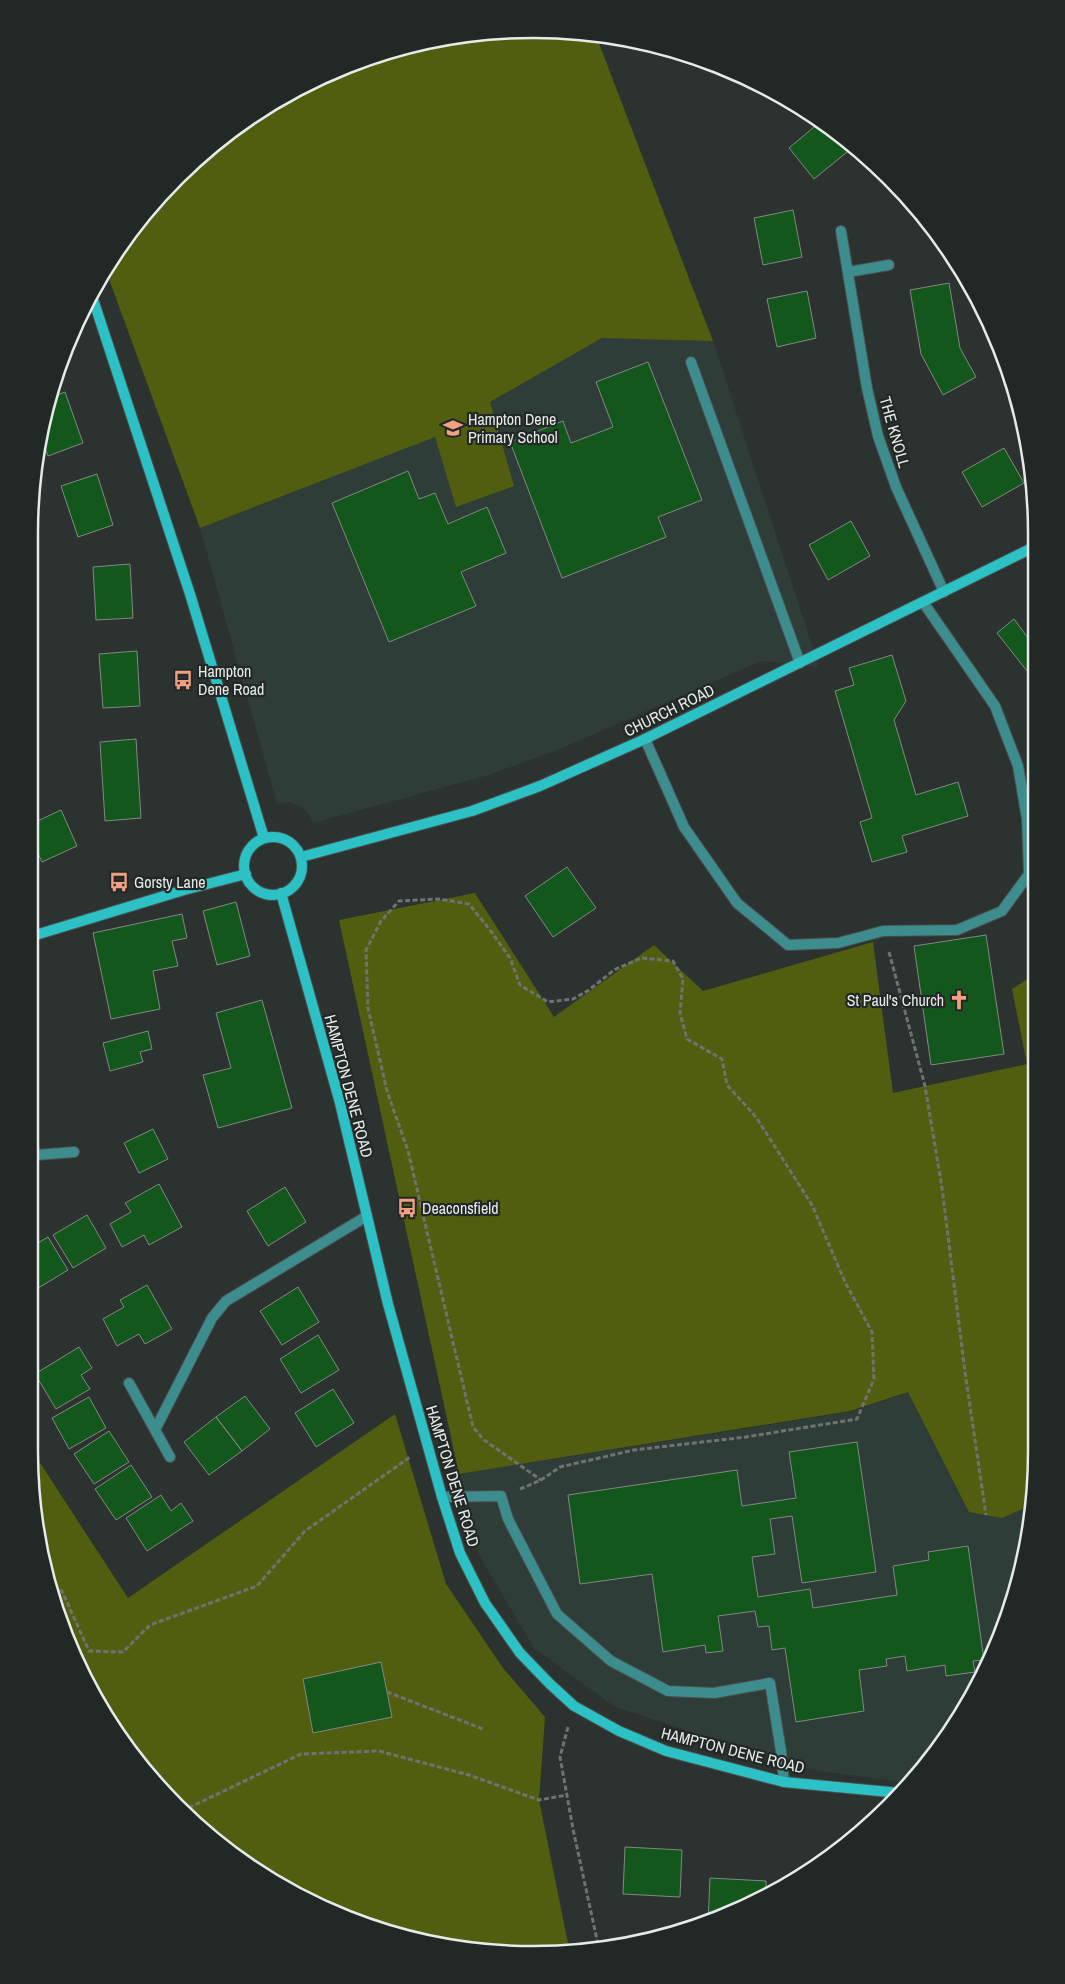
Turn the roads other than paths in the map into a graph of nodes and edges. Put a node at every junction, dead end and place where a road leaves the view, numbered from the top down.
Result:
1 (841, 231) dead end
2 (889, 265) dead end
3 (848, 272) junction
4 (94, 303) edge
5 (690, 362) dead end
6 (1028, 550) edge
7 (944, 592) junction
8 (923, 602) junction
9 (800, 663) junction
10 (645, 739) junction
11 (264, 838) junction
12 (1028, 847) edge
13 (301, 857) junction
14 (246, 874) junction
15 (1028, 875) edge
16 (281, 893) junction
17 (38, 934) edge
18 (74, 1152) dead end
19 (38, 1155) edge
20 (368, 1216) junction
21 (129, 1383) dead end
22 (155, 1430) junction
23 (170, 1457) dead end
24 (442, 1497) junction
25 (784, 1782) junction
26 (892, 1792) edge

1 - 3 street, THE KNOLL
2 - 3 street
3 - 7 street, THE KNOLL
4 - 11 street
5 - 9 street
6 - 7 street, CHURCH ROAD
7 - 8 street, CHURCH ROAD
8 - 9 street, CHURCH ROAD
8 - 12 street
9 - 10 street, CHURCH ROAD
10 - 13 street, CHURCH ROAD
10 - 15 street
11 - 13 street
11 - 14 street
13 - 16 street
14 - 16 street
14 - 17 street
16 - 20 street, HAMPTON DENE ROAD
18 - 19 street
20 - 22 street
20 - 24 street, HAMPTON DENE ROAD
21 - 22 street
22 - 23 street
24 - 25 street, HAMPTON DENE ROAD
24 - 25 street
25 - 26 street, HAMPTON DENE ROAD

